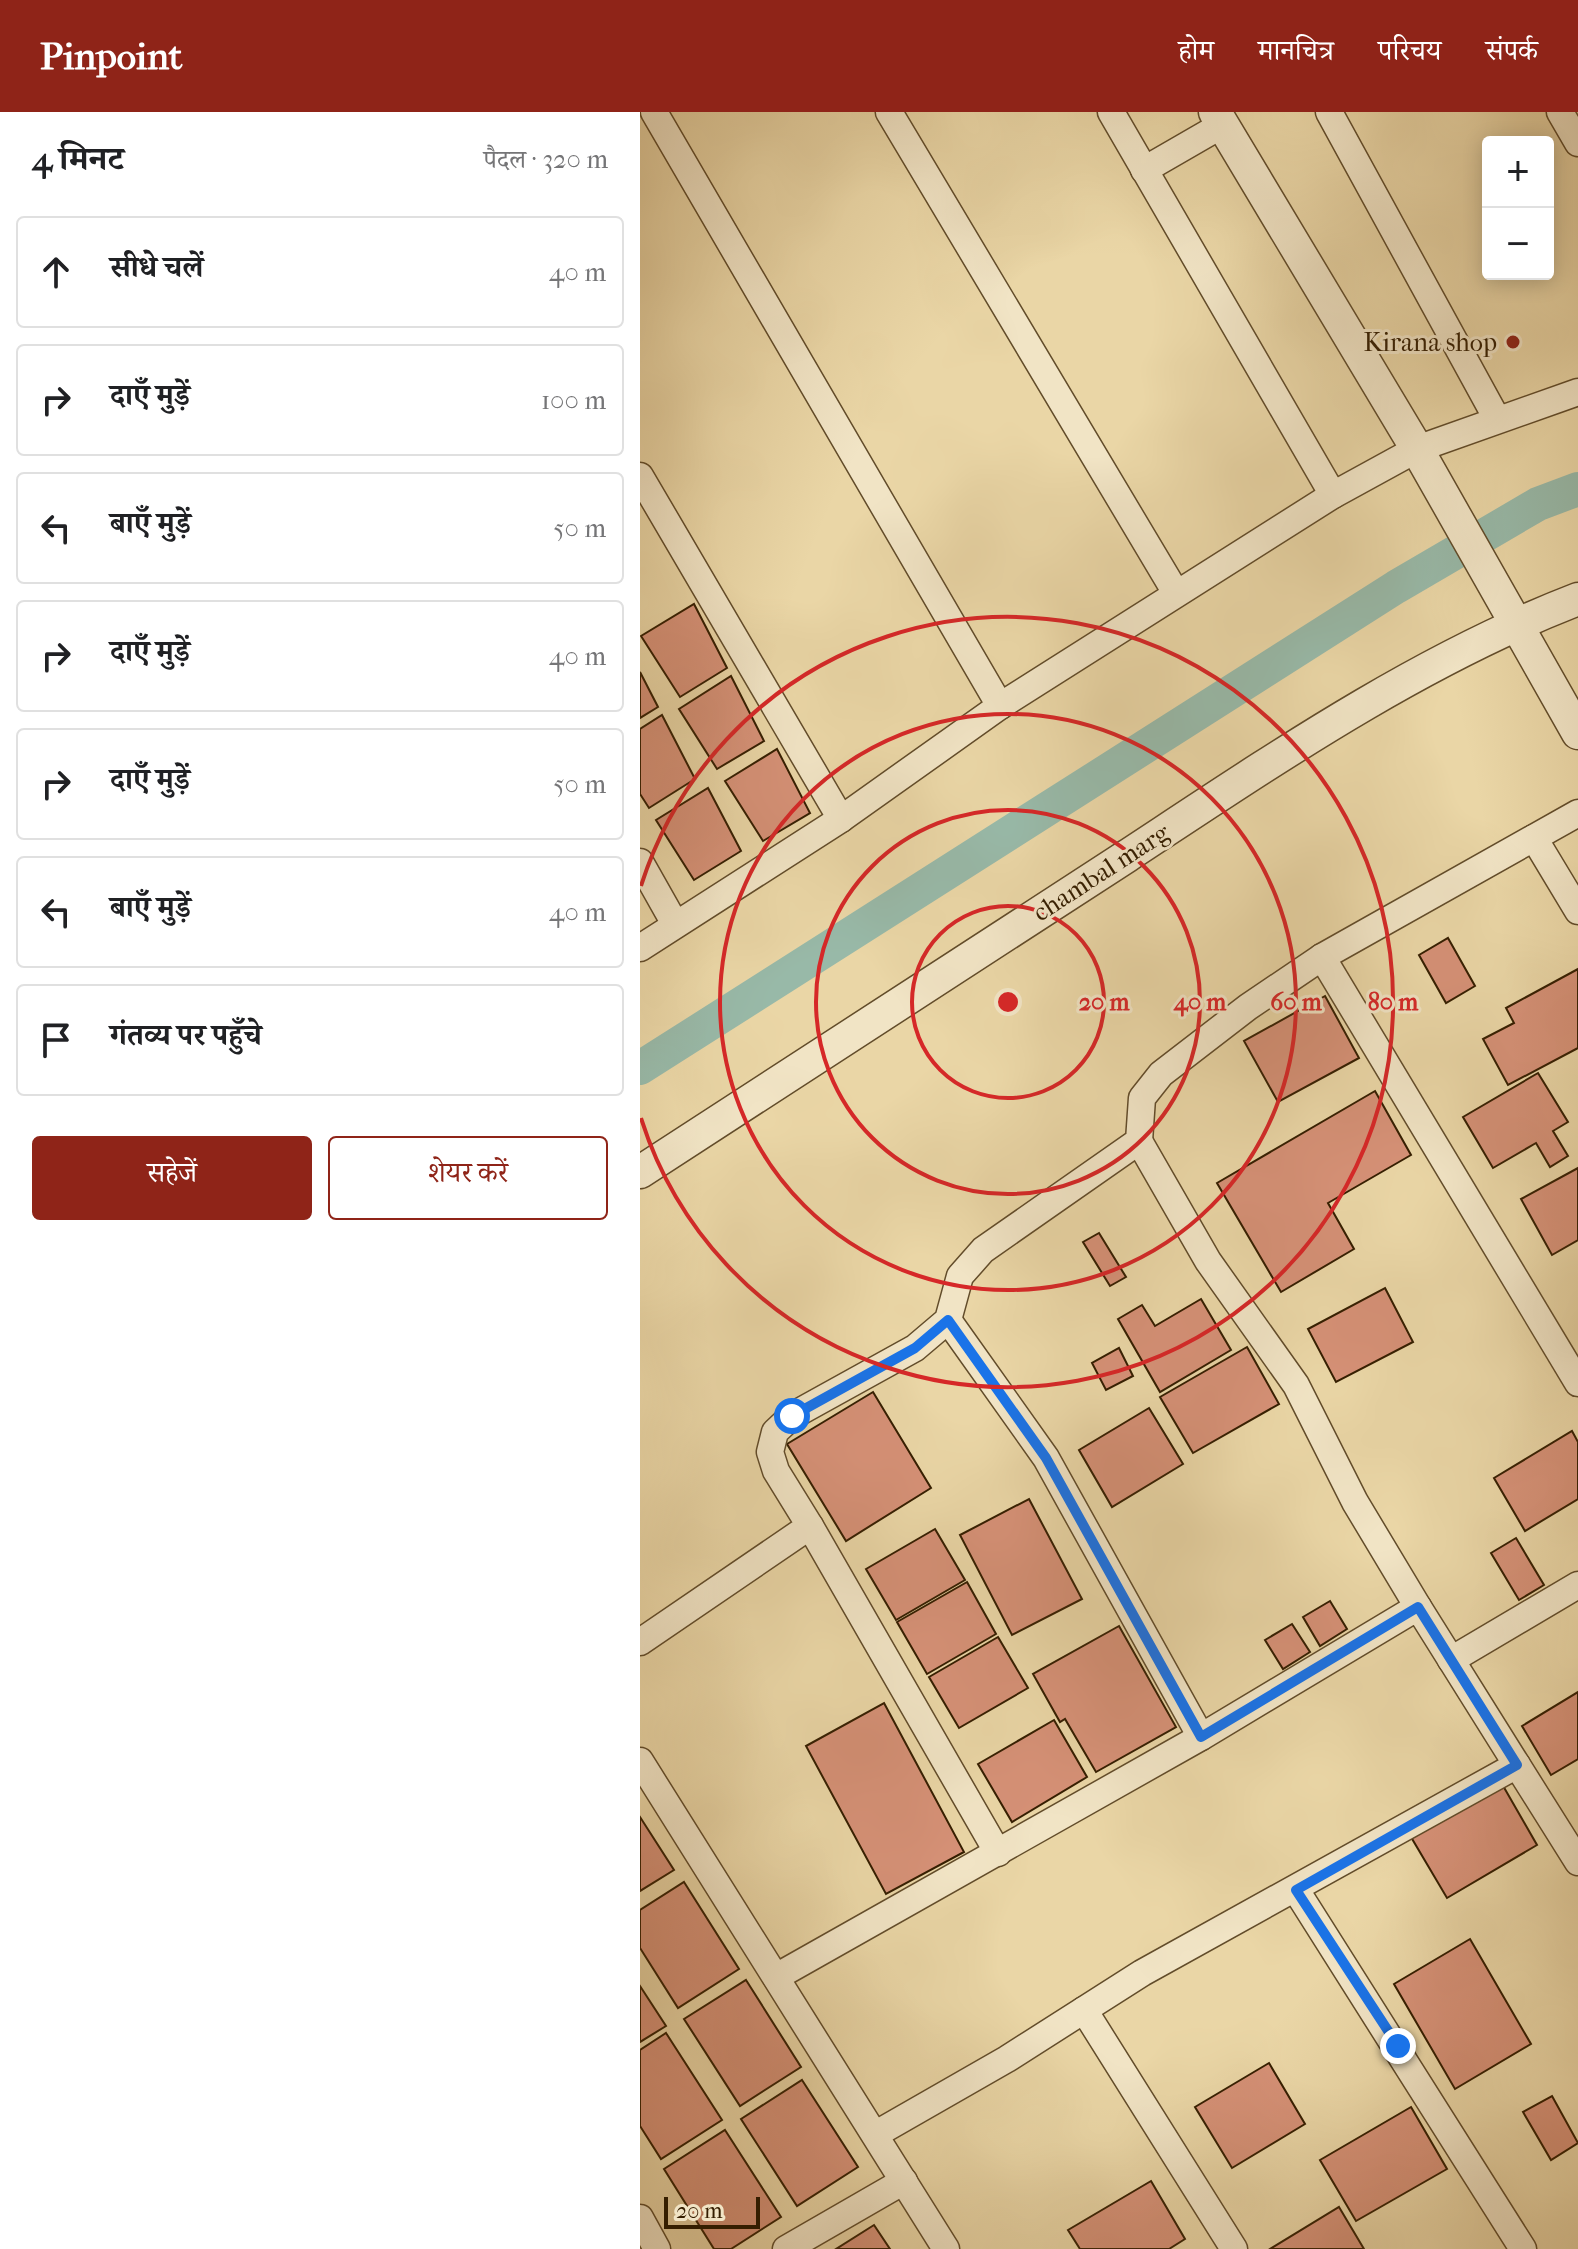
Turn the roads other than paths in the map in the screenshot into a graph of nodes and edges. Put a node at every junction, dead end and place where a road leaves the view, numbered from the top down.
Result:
1 (654, 112) edge
2 (889, 112) edge
3 (1111, 112) edge
4 (1329, 112) edge
5 (1560, 112) edge
6 (1219, 118) edge
7 (1578, 143) edge
8 (1144, 170) junction
9 (1578, 392) edge
10 (1497, 419) junction
11 (1423, 462) junction
12 (640, 476) edge
13 (1333, 495) junction
14 (1176, 593) junction
15 (1578, 599) edge
16 (1516, 623) junction
17 (1000, 706) junction
18 (1578, 733) edge
19 (1578, 813) edge
20 (841, 819) junction
21 (1534, 838) junction
22 (640, 862) edge
23 (1578, 911) edge
24 (675, 924) junction
25 (640, 948) edge
26 (1322, 957) junction
27 (1139, 1141) junction
28 (640, 1172) edge
29 (948, 1320) junction
30 (1578, 1383) edge
31 (810, 1526) junction
32 (1578, 1585) edge
33 (1418, 1607) junction
34 (640, 1642) edge
35 (1451, 1660) junction
36 (1201, 1737) junction
37 (640, 1761) edge
38 (1517, 1765) junction
39 (998, 1853) junction
40 (1578, 1862) edge
41 (1296, 1890) junction
42 (776, 1977) junction
43 (1084, 2010) junction
44 (876, 2134) junction
45 (904, 2181) junction
46 (640, 2218) edge
47 (657, 2249) edge
48 (786, 2249) edge
49 (946, 2249) edge
50 (1234, 2249) edge
51 (1523, 2249) edge

1 - 17 street
2 - 14 street
3 - 8 street
4 - 10 street
5 - 7 street
6 - 8 street
6 - 11 street
8 - 13 street
9 - 10 street
10 - 11 street
11 - 13 street
11 - 16 street
12 - 20 street
13 - 14 street
14 - 17 street
15 - 16 street, chambal marg
16 - 18 street
16 - 28 street, chambal marg
17 - 20 street
19 - 21 street
20 - 24 street
21 - 23 street
21 - 26 street
22 - 24 street
24 - 25 street
26 - 27 street
26 - 30 street
27 - 29 street
27 - 33 street
29 - 31 street
29 - 36 street
31 - 34 street
31 - 39 street
32 - 35 street
33 - 35 street
33 - 36 street
35 - 38 street
36 - 39 street
37 - 42 street
38 - 40 street
38 - 41 street
39 - 42 street
41 - 43 street
41 - 51 street
42 - 44 street
43 - 44 street
43 - 50 street
44 - 45 street
45 - 48 street
45 - 49 street
46 - 47 street

